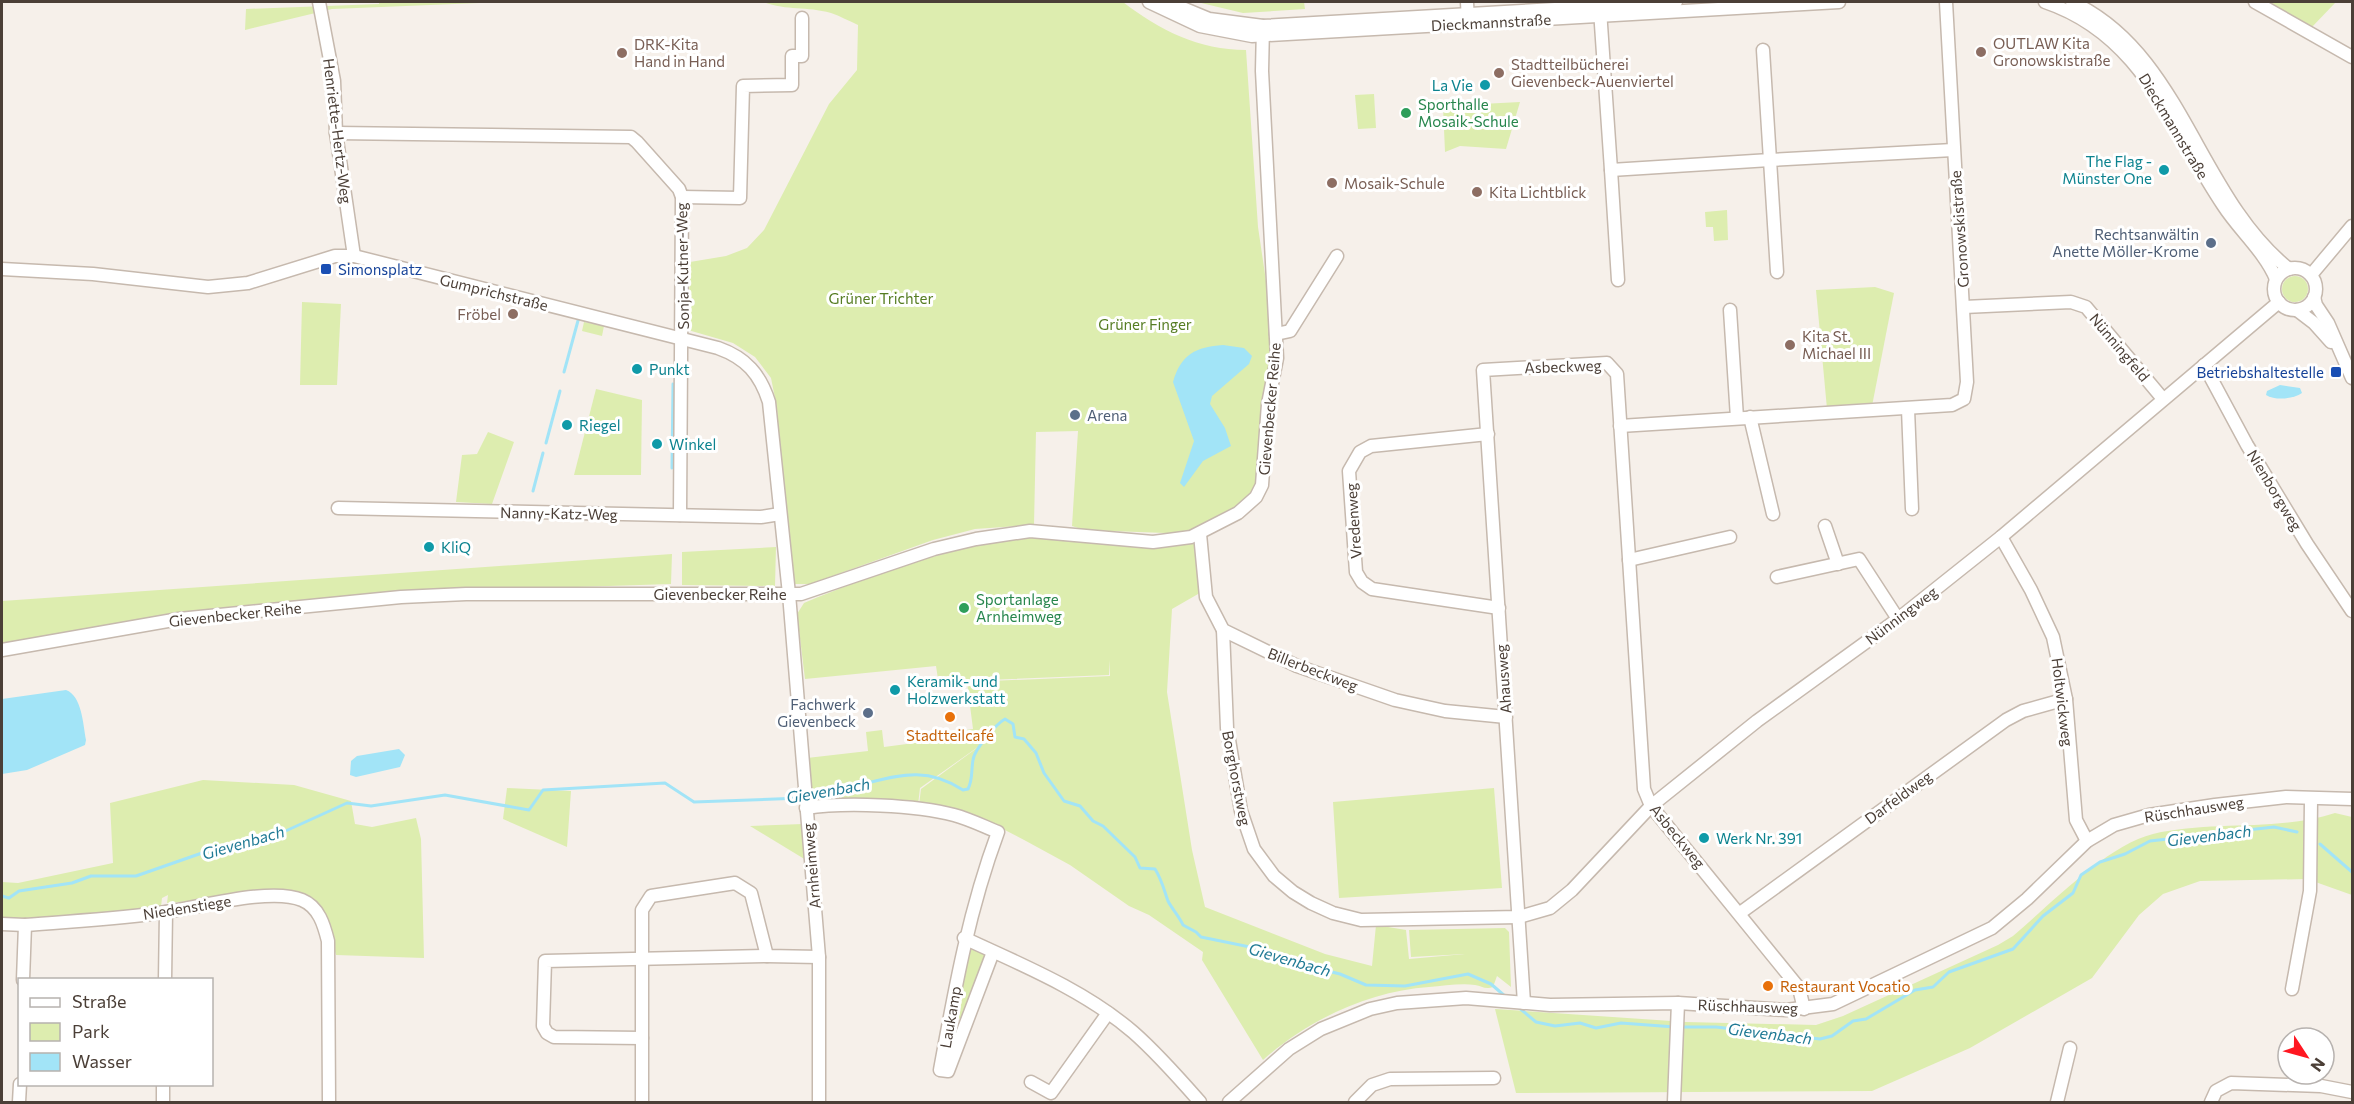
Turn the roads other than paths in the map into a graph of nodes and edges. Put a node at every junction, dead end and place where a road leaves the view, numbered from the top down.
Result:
1 (1149, 2) edge
2 (1168, 2) edge
3 (1676, 2) edge
4 (1839, 2) edge
5 (1946, 2) edge
6 (2045, 2) edge
7 (2072, 2) edge
8 (2255, 2) edge
9 (319, 4) edge
10 (1760, 4) edge
11 (1600, 11) junction
12 (1468, 13) edge
13 (802, 18) dead end
14 (1263, 31) junction
15 (1763, 50) dead end
16 (2352, 57) edge
17 (336, 134) junction
18 (1953, 150) junction
19 (1770, 160) junction
20 (1611, 170) junction
21 (682, 197) junction
22 (2352, 226) edge
23 (354, 256) junction
24 (1337, 256) dead end
25 (2, 269) edge
26 (2289, 269) junction
27 (1777, 272) dead end
28 (2311, 275) junction
29 (2276, 279) junction
30 (1618, 280) dead end
31 (2314, 297) junction
32 (2279, 302) junction
33 (1964, 307) junction
34 (1730, 310) dead end
35 (2297, 310) junction
36 (1276, 334) junction
37 (683, 339) junction
38 (2337, 348) junction
39 (2204, 365) junction
40 (1498, 369) joint
41 (2352, 378) edge
42 (2163, 399) junction
43 (1908, 409) junction
44 (1750, 417) junction
45 (1737, 418) junction
46 (1620, 426) junction
47 (1488, 434) junction
48 (338, 508) dead end
49 (1912, 509) dead end
50 (780, 514) junction
51 (1773, 514) dead end
52 (680, 515) junction
53 (1825, 526) dead end
54 (1200, 534) junction
55 (1730, 537) dead end
56 (2001, 537) junction
57 (1629, 560) junction
58 (1838, 564) junction
59 (1777, 577) dead end
60 (789, 594) junction
61 (1499, 608) junction
62 (2352, 611) edge
63 (1898, 619) junction
64 (1223, 630) junction
65 (2, 650) edge
66 (2066, 699) junction
67 (1506, 717) junction
68 (2352, 799) edge
69 (2311, 800) junction
70 (1652, 806) junction
71 (806, 807) junction
72 (2087, 841) junction
73 (166, 912) junction
74 (1740, 913) junction
75 (1519, 917) junction
76 (2, 924) edge
77 (25, 925) junction
78 (964, 938) junction
79 (993, 952) junction
80 (767, 956) junction
81 (819, 957) junction
82 (643, 960) junction
83 (23, 978) edge
84 (165, 978) edge
85 (2292, 989) dead end
86 (1524, 1003) junction
87 (1678, 1003) junction
88 (1804, 1009) junction
89 (1108, 1013) junction
90 (642, 1038) junction
91 (2070, 1048) dead end
92 (1494, 1078) dead end
93 (1031, 1082) dead end
94 (20, 1086) edge
95 (163, 1086) edge
96 (2352, 1092) edge
97 (19, 1102) edge
98 (163, 1102) edge
99 (329, 1102) edge
100 (642, 1102) edge
101 (819, 1102) edge
102 (1200, 1102) edge
103 (1229, 1102) edge
104 (1355, 1102) edge
105 (1674, 1102) edge
106 (2057, 1102) edge
107 (2211, 1102) edge

1 - 14 street, Dieckmannstraße
2 - 14 street, Dieckmannstraße
3 - 11 street, Dieckmannstraße
4 - 10 street, Dieckmannstraße
5 - 18 street, Gronowskistraße
6 - 29 street, Dieckmannstraße
7 - 26 street, Dieckmannstraße
8 - 16 street
9 - 17 street, Henriette-Hertz-Weg
10 - 11 street, Dieckmannstraße
11 - 12 street, Dieckmannstraße
11 - 20 street
12 - 14 street, Dieckmannstraße
13 - 21 street
14 - 36 street, Gievenbecker Reihe
15 - 19 street
17 - 21 street, Sonja-Kutner-Weg
17 - 23 street, Henriette-Hertz-Weg
18 - 19 street
18 - 33 street, Gronowskistraße
19 - 20 street
19 - 27 street
20 - 30 street
21 - 37 street, Sonja-Kutner-Weg
22 - 28 street
23 - 25 street, Gumprichstraße
23 - 37 street, Gumprichstraße
24 - 36 street, Gievenbecker Reihe
26 - 28 street, Dieckmannstraße
26 - 29 street
28 - 31 street
29 - 32 street, Dieckmannstraße
31 - 35 street
31 - 38 street
32 - 35 street
32 - 39 street, Nünningweg
33 - 42 street, Nünningfeld
33 - 43 street, Gronowskistraße
34 - 45 street
35 - 38 street
36 - 54 street, Gievenbecker Reihe
37 - 50 street, Gumprichstraße
37 - 52 street, Sonja-Kutner-Weg
38 - 41 street
39 - 42 street, Nünningweg
39 - 62 street, Nienborgweg
40 - 46 street, Asbeckweg
40 - 47 street, Ahausweg
42 - 56 street, Nünningweg
43 - 44 street, Gronowskistraße
43 - 49 street
44 - 45 street, Gronowskistraße
44 - 51 street
45 - 46 street, Gronowskistraße
46 - 57 street, Asbeckweg
47 - 61 street, Ahausweg
47 - 61 street, Vredenweg
48 - 52 street, Nanny-Katz-Weg
50 - 52 street, Nanny-Katz-Weg
50 - 60 street, Gumprichstraße
53 - 58 street
54 - 60 street, Gievenbecker Reihe
54 - 64 street
55 - 57 street
56 - 63 street, Nünningweg
56 - 66 street, Holtwickweg
57 - 70 street, Asbeckweg
58 - 59 street
58 - 63 street
60 - 65 street, Gievenbecker Reihe
60 - 71 street, Arnheimweg
61 - 67 street, Ahausweg
63 - 70 street, Nünningweg
64 - 67 street, Billerbeckweg
64 - 75 street, Borghorstweg
66 - 72 street, Holtwickweg
66 - 74 street, Darfeldweg
67 - 75 street, Ahausweg
68 - 69 street, Rüschhausweg
69 - 72 street, Rüschhausweg
69 - 85 street
70 - 74 street, Asbeckweg
70 - 75 street, Nünningweg
71 - 78 street, Laukamp
71 - 81 street, Arnheimweg
72 - 88 street, Rüschhausweg
73 - 77 street, Niedenstiege
73 - 84 street
73 - 99 street, Niedenstiege
74 - 88 street, Asbeckweg
75 - 86 street, Ahausweg
76 - 77 street, Niedenstiege
77 - 83 street
78 - 79 street
78 - 79 street, Laukamp
79 - 89 street
80 - 81 street
80 - 82 street
80 - 82 street
81 - 101 street, Arnheimweg
82 - 90 street
82 - 90 street
86 - 87 street, Rüschhausweg
86 - 103 street, Rüschhausweg
87 - 88 street, Rüschhausweg
87 - 105 street
89 - 93 street
89 - 102 street
90 - 100 street
91 - 106 street
92 - 104 street
94 - 97 street
95 - 98 street
96 - 107 street

